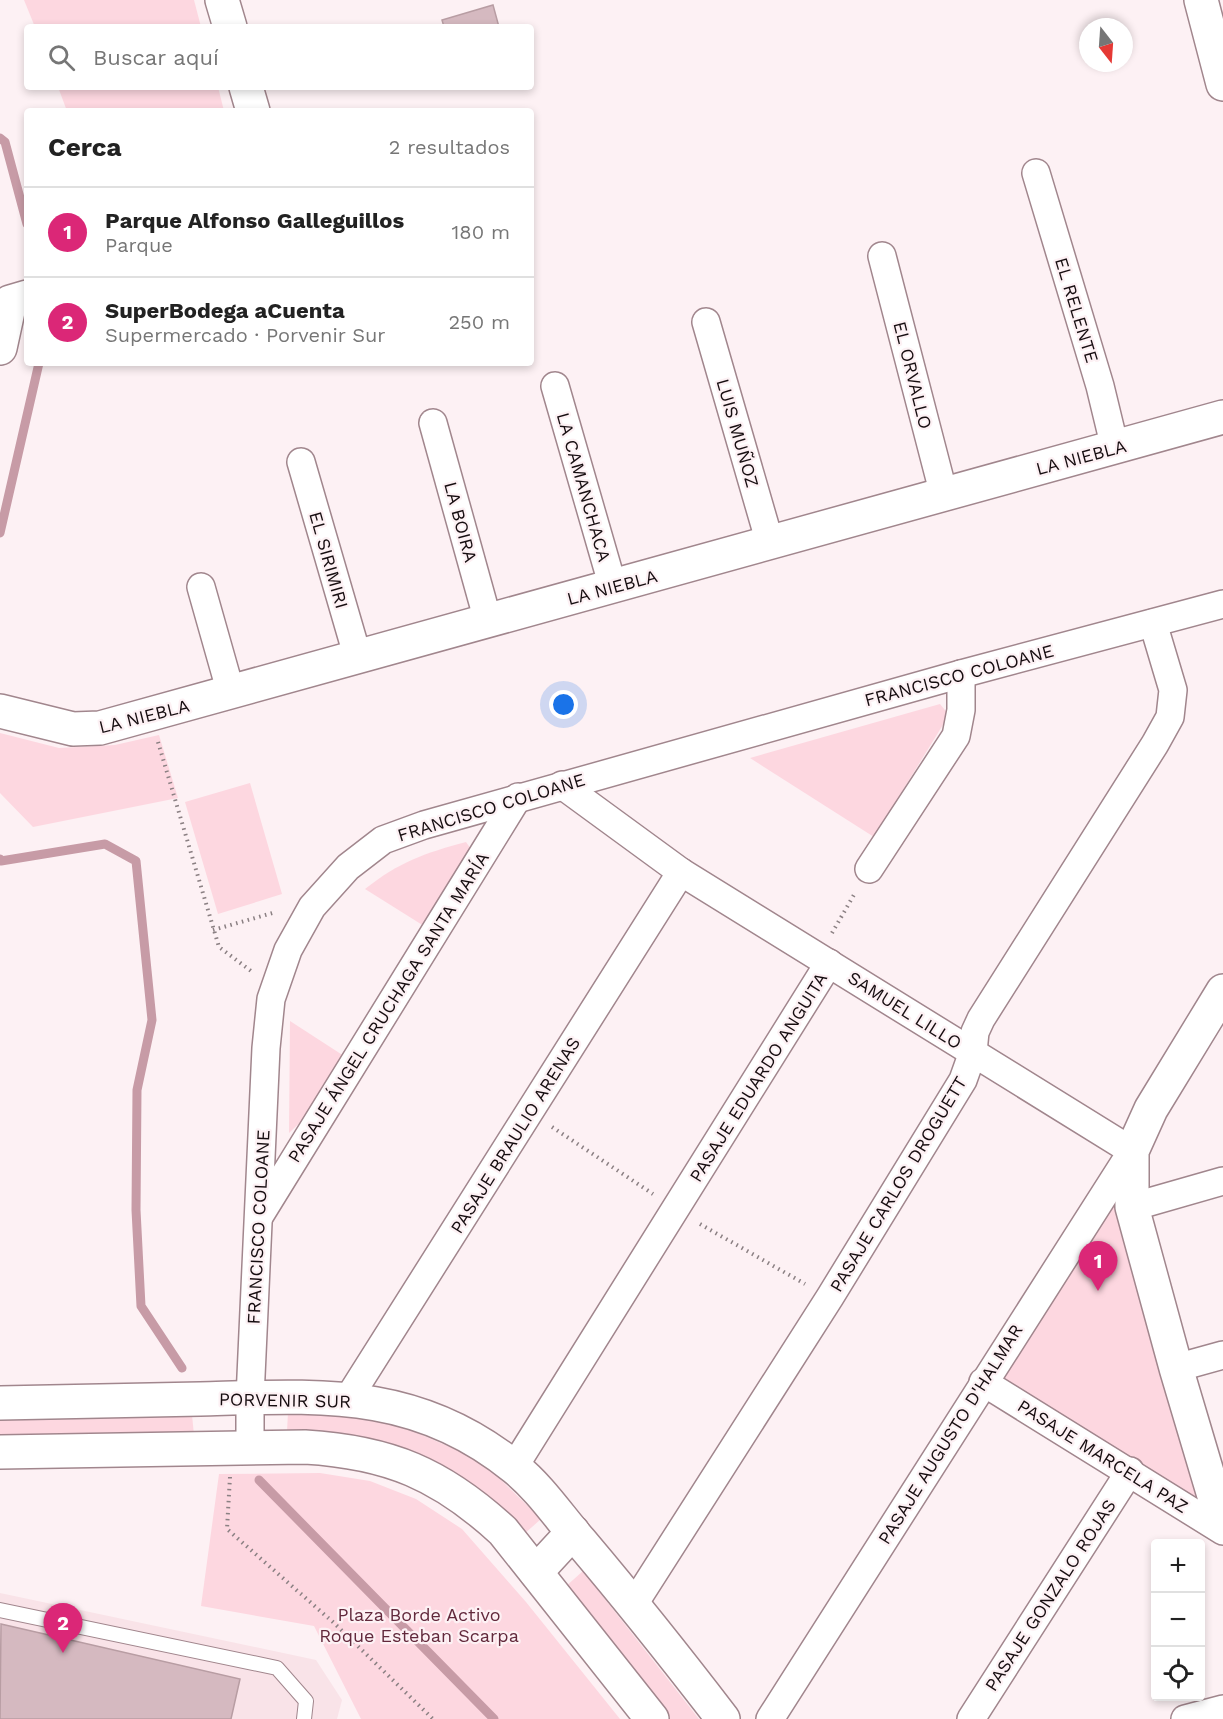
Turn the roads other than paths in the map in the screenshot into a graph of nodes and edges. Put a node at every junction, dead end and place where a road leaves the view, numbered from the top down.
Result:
1 (222, 0) edge
2 (1201, 0) edge
3 (229, 24) edge
4 (1223, 84) edge
5 (247, 90) edge
6 (252, 108) edge
7 (1036, 173) dead end
8 (882, 256) dead end
9 (12, 294) edge
10 (706, 322) dead end
11 (0, 348) edge
12 (555, 386) dead end
13 (1223, 417) edge
14 (433, 423) dead end
15 (1115, 448) junction
16 (301, 462) dead end
17 (944, 495) junction
18 (770, 543) junction
19 (201, 587) dead end
20 (613, 587) junction
21 (1223, 604) edge
22 (488, 621) junction
23 (1152, 623) junction
24 (358, 658) junction
25 (961, 674) junction
26 (231, 693) junction
27 (0, 711) edge
28 (562, 785) junction
29 (518, 797) junction
30 (869, 869) road end
31 (681, 872) junction
32 (829, 963) junction
33 (1220, 1000) edge
34 (973, 1052) junction
35 (1132, 1151) junction
36 (1223, 1181) edge
37 (1132, 1207) junction
38 (258, 1217) junction
39 (1223, 1355) edge
40 (1176, 1368) junction
41 (983, 1382) junction
42 (250, 1398) junction
43 (348, 1398) junction
44 (0, 1403) edge
45 (250, 1447) junction
46 (0, 1452) edge
47 (514, 1467) junction
48 (1130, 1472) junction
49 (1223, 1526) edge
50 (1223, 1531) edge
51 (573, 1532) junction
52 (536, 1572) junction
53 (634, 1604) junction
54 (0, 1611) edge
55 (1223, 1709) edge
56 (304, 1719) edge
57 (652, 1719) edge
58 (723, 1719) edge
59 (771, 1719) edge
60 (970, 1719) edge
61 (1185, 1719) edge

1 - 3 street
2 - 4 street
5 - 6 street
7 - 15 street, EL RELENTE
8 - 17 street, EL ORVALLO
9 - 11 street
10 - 18 street, LUIS MUÑOZ
12 - 20 street, LA CAMANCHACA
13 - 15 street, LA NIEBLA
14 - 22 street, LA BOIRA
15 - 17 street, LA NIEBLA
16 - 24 street, EL SIRIMIRI
17 - 18 street, LA NIEBLA
18 - 20 street, LA NIEBLA
19 - 26 street
20 - 22 street, LA NIEBLA
21 - 23 street, FRANCISCO COLOANE
22 - 24 street, LA NIEBLA
23 - 25 street, FRANCISCO COLOANE
23 - 34 street, PASAJE CARLOS DROGUETT
24 - 26 street, LA NIEBLA
25 - 28 street, FRANCISCO COLOANE
25 - 30 street
26 - 27 street, LA NIEBLA
28 - 29 street, FRANCISCO COLOANE
28 - 31 street, SAMUEL LILLO
29 - 38 street, PASAJE ÁNGEL CRUCHAGA SANTA MARÍA
29 - 38 street, FRANCISCO COLOANE
31 - 32 street, SAMUEL LILLO
31 - 43 street, PASAJE BRAULIO ARENAS
32 - 34 street, SAMUEL LILLO
32 - 47 street, PASAJE EDUARDO ANGUITA
33 - 35 street
34 - 35 street, SAMUEL LILLO
34 - 53 street, PASAJE CARLOS DROGUETT
35 - 37 street
35 - 41 street, PASAJE AUGUSTO D'HALMAR
36 - 37 street
37 - 40 street
38 - 42 street, FRANCISCO COLOANE
39 - 40 street
40 - 49 street
41 - 48 street, PASAJE MARCELA PAZ
41 - 59 street, PASAJE AUGUSTO D'HALMAR
42 - 43 street, PORVENIR SUR
42 - 44 street, PORVENIR SUR
42 - 45 street, FRANCISCO COLOANE
43 - 47 street, PORVENIR SUR
45 - 46 street
45 - 52 street
47 - 51 street, PORVENIR SUR
48 - 50 street, PASAJE MARCELA PAZ
48 - 60 street, PASAJE GONZALO ROJAS
51 - 52 street
51 - 53 street, PORVENIR SUR
52 - 57 street
53 - 58 street, PORVENIR SUR
54 - 56 lane
55 - 61 street

